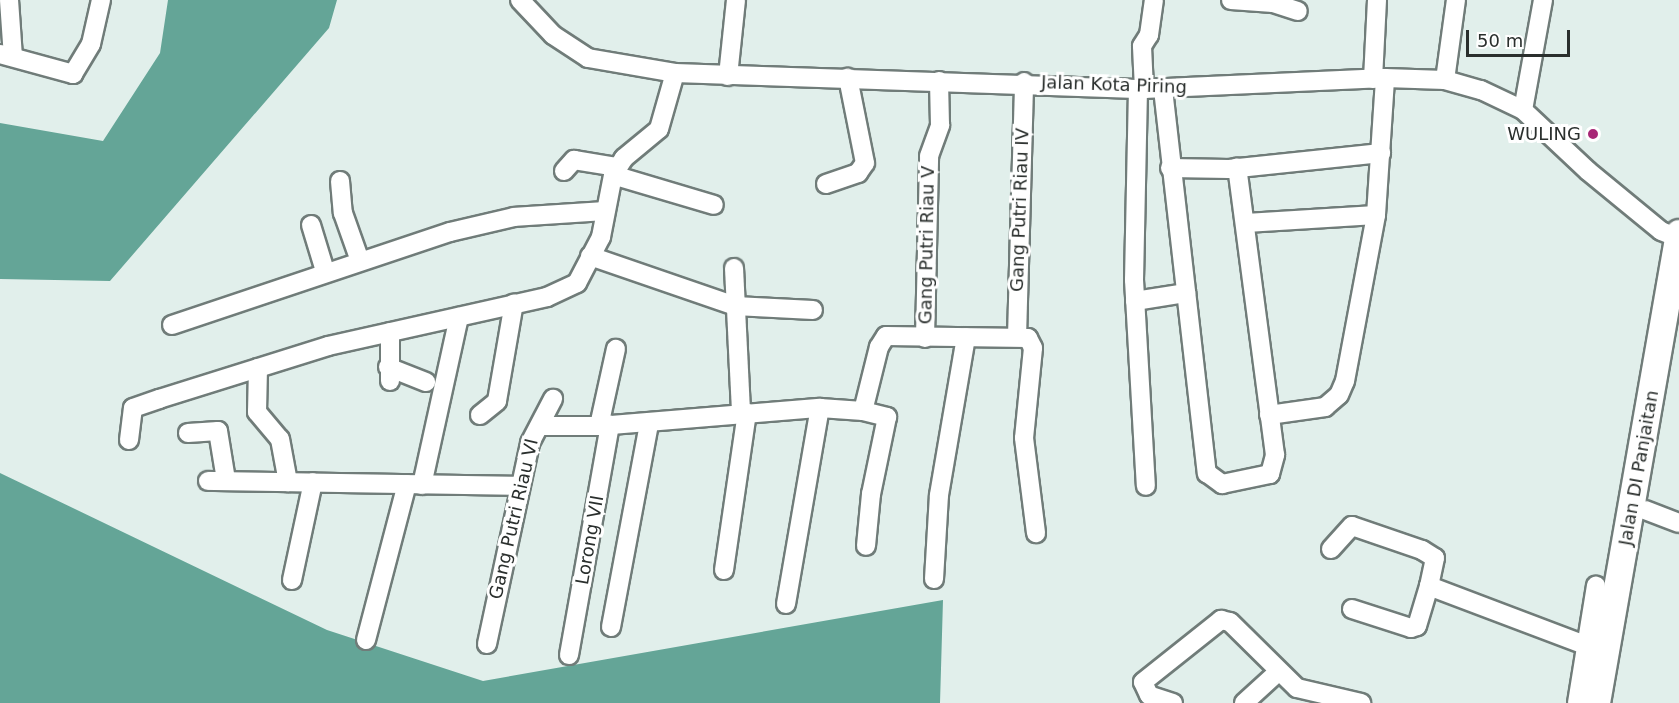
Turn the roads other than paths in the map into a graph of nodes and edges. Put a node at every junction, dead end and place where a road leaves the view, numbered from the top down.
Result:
1 (9, 0) edge
2 (101, 0) edge
3 (520, 0) edge
4 (736, 0) edge
5 (1154, 0) edge
6 (1231, 0) edge
7 (1377, 0) edge
8 (1456, 0) edge
9 (1543, 0) edge
10 (1290, 6) edge
11 (7, 55) edge
12 (675, 74) junction
13 (728, 76) junction
14 (848, 78) junction
15 (1379, 78) junction
16 (1445, 80) junction
17 (939, 81) junction
18 (1024, 82) junction
19 (1141, 89) junction
20 (1163, 89) junction
21 (1523, 110) junction
22 (1381, 153) junction
23 (1170, 168) junction
24 (1237, 168) junction
25 (564, 171) dead end
26 (615, 171) junction
27 (340, 181) dead end
28 (826, 184) dead end
29 (714, 205) dead end
30 (604, 211) junction
31 (1376, 215) junction
32 (1246, 223) junction
33 (311, 225) dead end
34 (1679, 233) edge
35 (1678, 238) edge
36 (590, 256) junction
37 (360, 261) junction
38 (734, 268) dead end
39 (325, 271) junction
40 (1186, 293) junction
41 (1135, 301) junction
42 (514, 303) junction
43 (735, 306) junction
44 (813, 310) dead end
45 (459, 317) junction
46 (1679, 319) edge
47 (172, 325) dead end
48 (390, 332) junction
49 (966, 337) junction
50 (1017, 337) junction
51 (925, 338) junction
52 (616, 349) dead end
53 (258, 368) junction
54 (426, 382) dead end
55 (553, 399) dead end
56 (820, 408) junction
57 (862, 411) junction
58 (744, 413) junction
59 (1269, 415) junction
60 (480, 416) dead end
61 (649, 423) junction
62 (540, 426) junction
63 (604, 426) junction
64 (188, 433) dead end
65 (129, 440) dead end
66 (288, 482) junction
67 (313, 482) junction
68 (414, 484) junction
69 (518, 486) junction
70 (1146, 486) dead end
71 (1645, 510) junction
72 (1679, 523) edge
73 (1036, 532) dead end
74 (866, 546) dead end
75 (1331, 549) dead end
76 (724, 570) dead end
77 (934, 579) dead end
78 (292, 580) dead end
79 (1429, 586) junction
80 (1596, 586) dead end
81 (786, 604) dead end
82 (1352, 609) dead end
83 (611, 627) dead end
84 (366, 640) dead end
85 (487, 644) dead end
86 (1596, 649) junction
87 (569, 655) dead end
88 (1277, 673) junction
89 (1173, 703) edge
90 (1244, 703) edge
91 (1360, 703) edge
92 (1577, 703) edge
93 (1597, 703) edge
94 (1612, 703) edge

1 - 11 street
2 - 11 street
3 - 12 street, Jalan Kota Piring
4 - 13 street
5 - 19 street
6 - 10 street
7 - 15 street
8 - 16 street
9 - 21 street
12 - 13 street, Jalan Kota Piring
12 - 26 street
13 - 14 street, Jalan Kota Piring
14 - 17 street, Jalan Kota Piring
14 - 28 street
15 - 16 street, Jalan Kota Piring
15 - 20 street, Jalan Kota Piring
15 - 22 street
16 - 21 street, Jalan Kota Piring
17 - 18 street, Jalan Kota Piring
17 - 51 street, Gang Putri Riau V
18 - 19 street, Jalan Kota Piring
18 - 50 street, Gang Putri Riau IV
19 - 20 street, Jalan Kota Piring
19 - 41 street
20 - 23 street
21 - 35 street, Jalan Kota Piring
22 - 24 street
22 - 31 street
23 - 24 street
23 - 40 street
24 - 32 street
25 - 26 street
26 - 29 street
26 - 30 street
27 - 37 street
30 - 36 street
30 - 37 street
31 - 32 street
31 - 59 street
32 - 59 street
33 - 39 street
34 - 35 highway, Jalan DI Panjaitan
35 - 86 highway, Jalan DI Panjaitan
36 - 42 street
36 - 43 street
37 - 39 street
38 - 43 street
39 - 47 street
40 - 41 street
40 - 59 street
41 - 70 street
42 - 45 street
42 - 60 street
43 - 44 street
43 - 58 street
45 - 48 street
45 - 68 street
46 - 71 highway, Jalan DI Panjaitan
48 - 53 street
48 - 54 street
49 - 50 street
49 - 51 street
49 - 77 street
50 - 73 street
51 - 57 street
52 - 63 street, Lorong VII
53 - 65 street
53 - 66 street
55 - 62 street, Gang Putri Riau VI
56 - 57 street
56 - 58 street
56 - 81 street
57 - 74 street
58 - 61 street
58 - 76 street
61 - 63 street
61 - 83 street
62 - 63 street
62 - 69 street, Gang Putri Riau VI
63 - 87 street, Lorong VII
64 - 66 street
66 - 67 street
67 - 68 street
67 - 78 street
68 - 69 street
68 - 84 street
69 - 85 street, Gang Putri Riau VI
71 - 72 street
71 - 94 highway, Jalan DI Panjaitan
75 - 79 street
79 - 82 street
79 - 86 street
80 - 86 street
86 - 92 street
86 - 93 highway, Jalan DI Panjaitan
88 - 89 street
88 - 90 street
88 - 91 street

